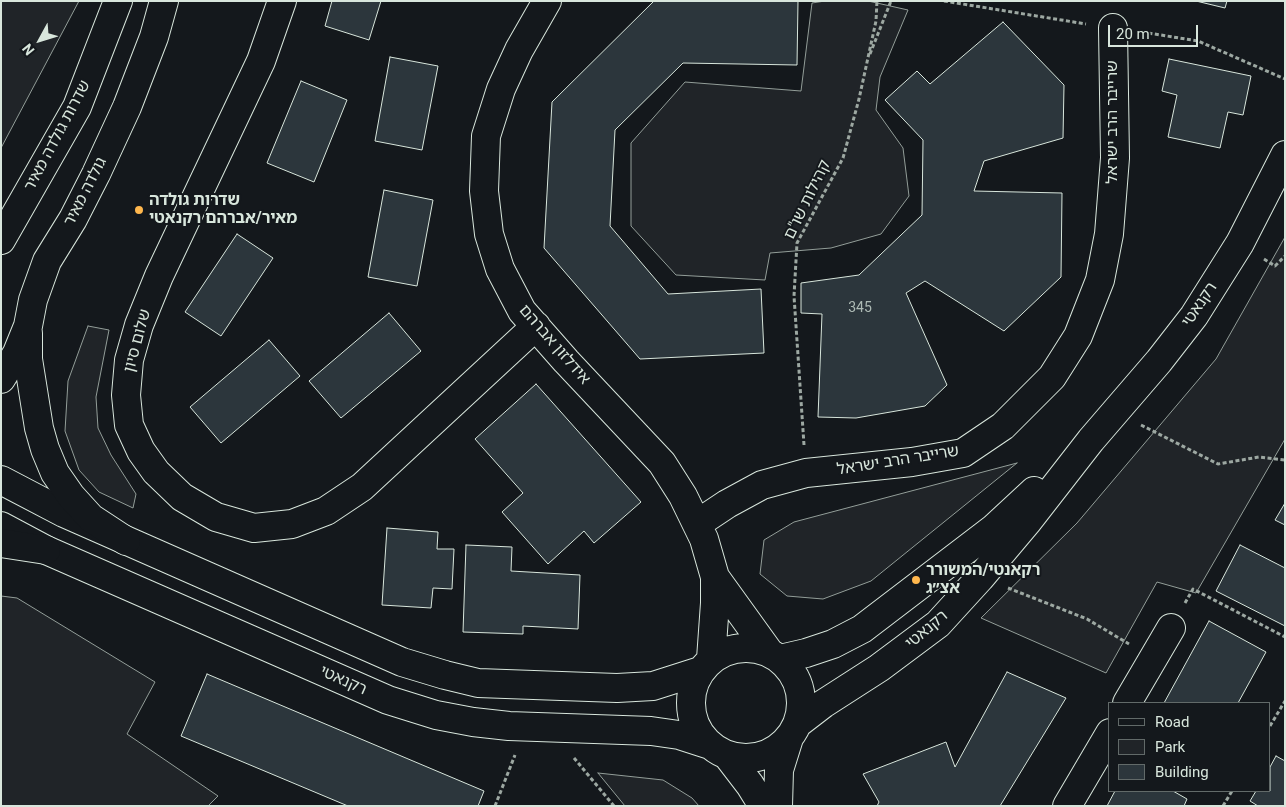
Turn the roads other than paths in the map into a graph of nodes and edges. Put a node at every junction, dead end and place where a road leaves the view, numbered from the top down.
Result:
1 (118, 1) edge
2 (164, 1) edge
3 (282, 1) edge
4 (547, 1) edge
5 (1113, 28) dead end
6 (1285, 155) edge
7 (1, 240) edge
8 (28, 326) junction
9 (536, 326) junction
10 (1, 379) edge
11 (1091, 440) junction
12 (1, 480) edge
13 (697, 524) junction
14 (1, 526) edge
15 (126, 540) junction
16 (1, 543) edge
17 (46, 550) junction
18 (714, 577) junction
19 (1171, 628) road end
20 (774, 656) junction
21 (705, 665) junction
22 (1128, 702) edge
23 (793, 731) junction
24 (1108, 736) edge
25 (718, 750) junction
26 (763, 806) edge
27 (778, 806) edge
28 (1067, 806) edge

1 - 7 street, שדרות גולדה מאיר
2 - 8 street, גולדה מאיר
3 - 9 street, שלום סיון
4 - 9 street, אידלזון אברהם
5 - 13 street, שרייבר הרב ישראל
6 - 11 street, רקנאטי
8 - 10 street, גולדה מאיר
8 - 15 street
9 - 13 street, אידלזון אברהם
11 - 20 street, רקנאטי
11 - 23 street, רקנאטי
12 - 15 street
13 - 18 street, אידלזון אברהם
14 - 17 street, רקנאטי
15 - 21 street
16 - 17 street
17 - 25 street, רקנאטי
18 - 20 street
18 - 21 street
19 - 22 street
20 - 21 street
20 - 23 street
21 - 25 street
23 - 25 street
23 - 27 street
24 - 28 street
25 - 26 street

